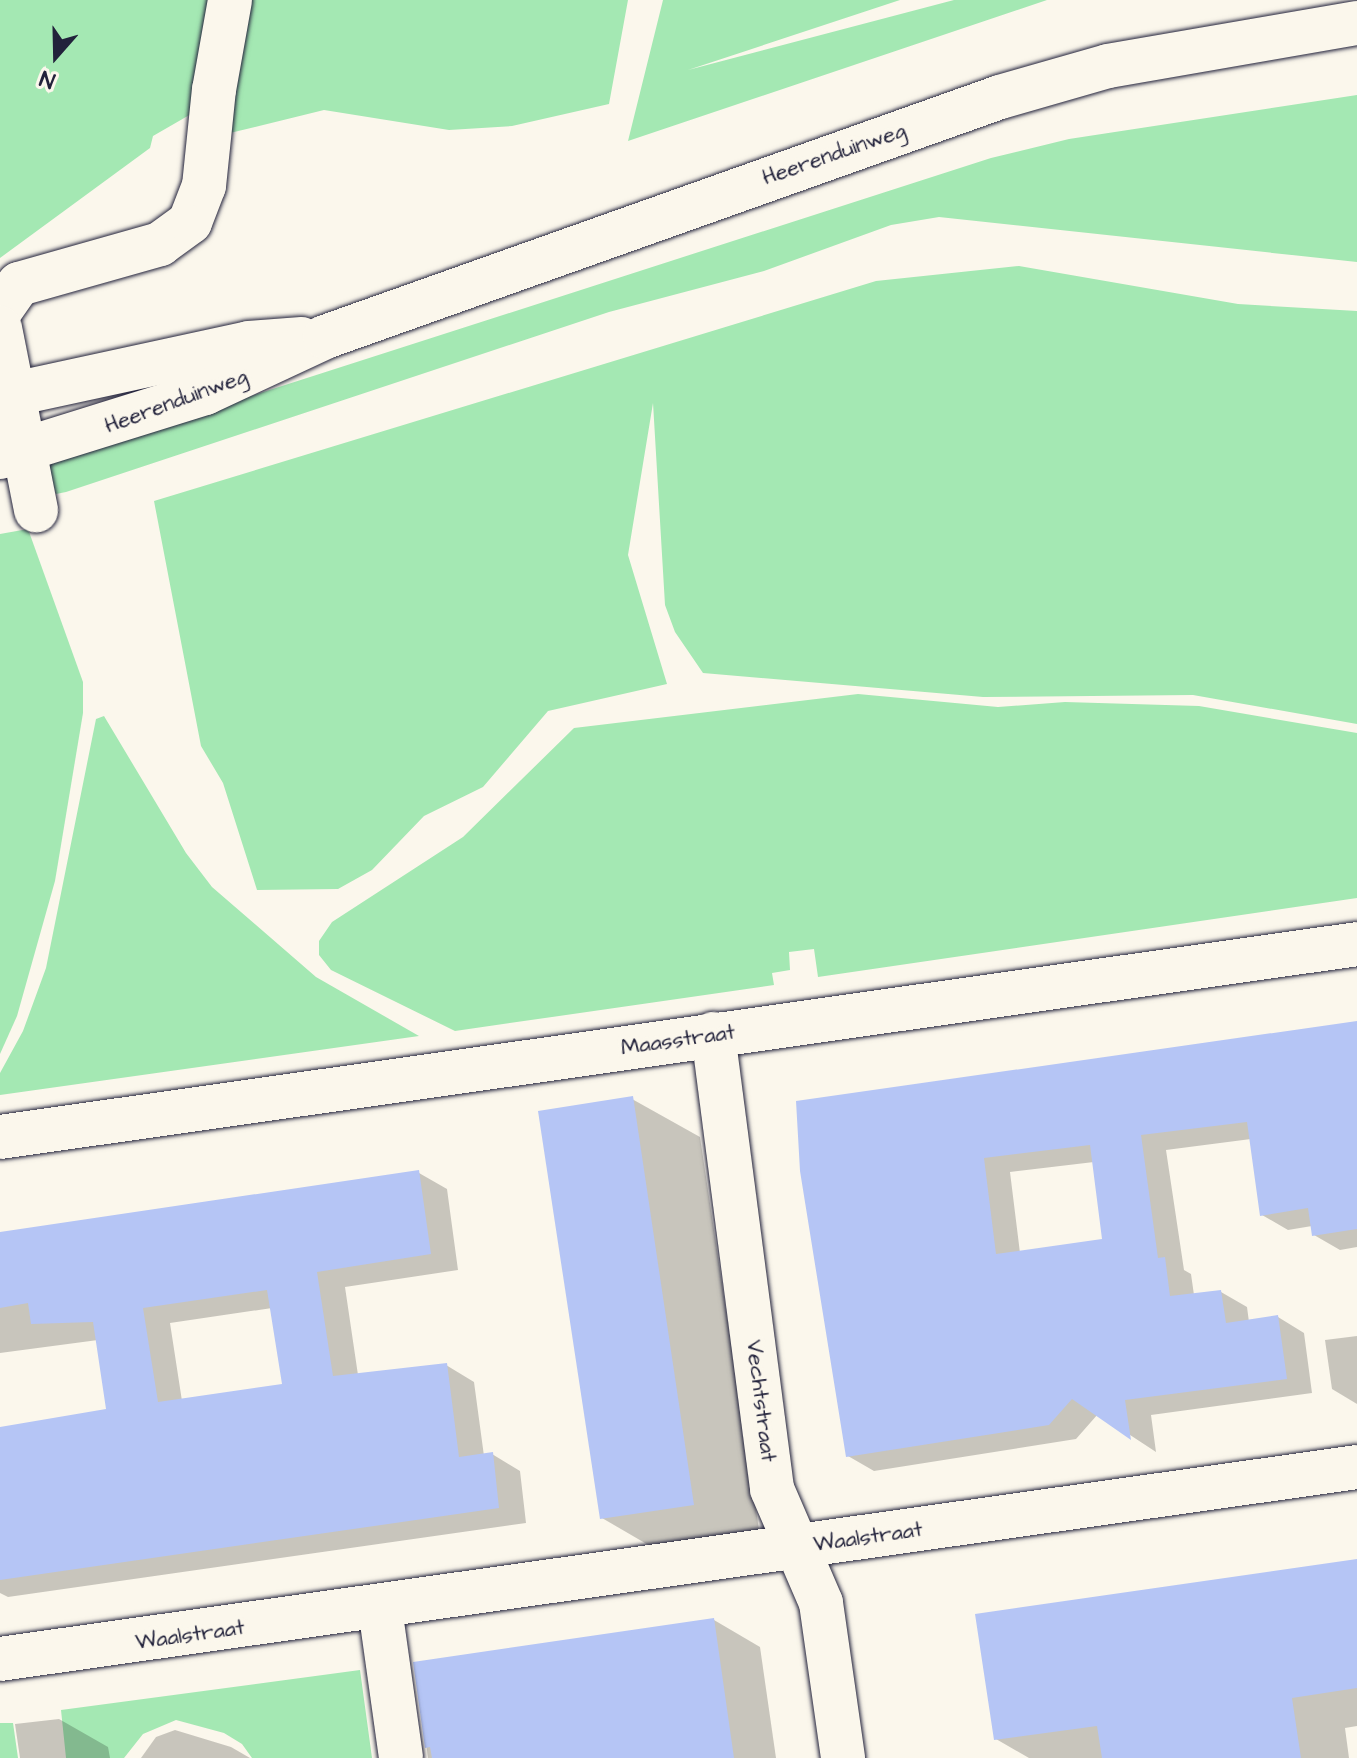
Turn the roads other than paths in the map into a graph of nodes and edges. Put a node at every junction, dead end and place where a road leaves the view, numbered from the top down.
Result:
1 (230, 0) edge
2 (1357, 23) edge
3 (0, 311) edge
4 (0, 328) edge
5 (325, 337) junction
6 (5, 396) edge
7 (11, 454) edge
8 (36, 510) dead end
9 (1357, 944) edge
10 (713, 1034) junction
11 (0, 1137) edge
12 (1357, 1467) edge
13 (796, 1547) junction
14 (380, 1608) junction
15 (0, 1659) edge
16 (401, 1758) edge
17 (843, 1758) edge

1 - 3 street
2 - 5 street, Heerenduinweg
4 - 6 street
5 - 6 street, Heerenduinweg
5 - 7 street, Heerenduinweg
6 - 7 street
7 - 8 street
9 - 10 street, Maasstraat
10 - 11 street, Maasstraat
10 - 13 street, Vechtstraat
12 - 13 street, Waalstraat
13 - 14 street, Waalstraat
13 - 17 street, Vechtstraat
14 - 15 street, Waalstraat
14 - 16 street

